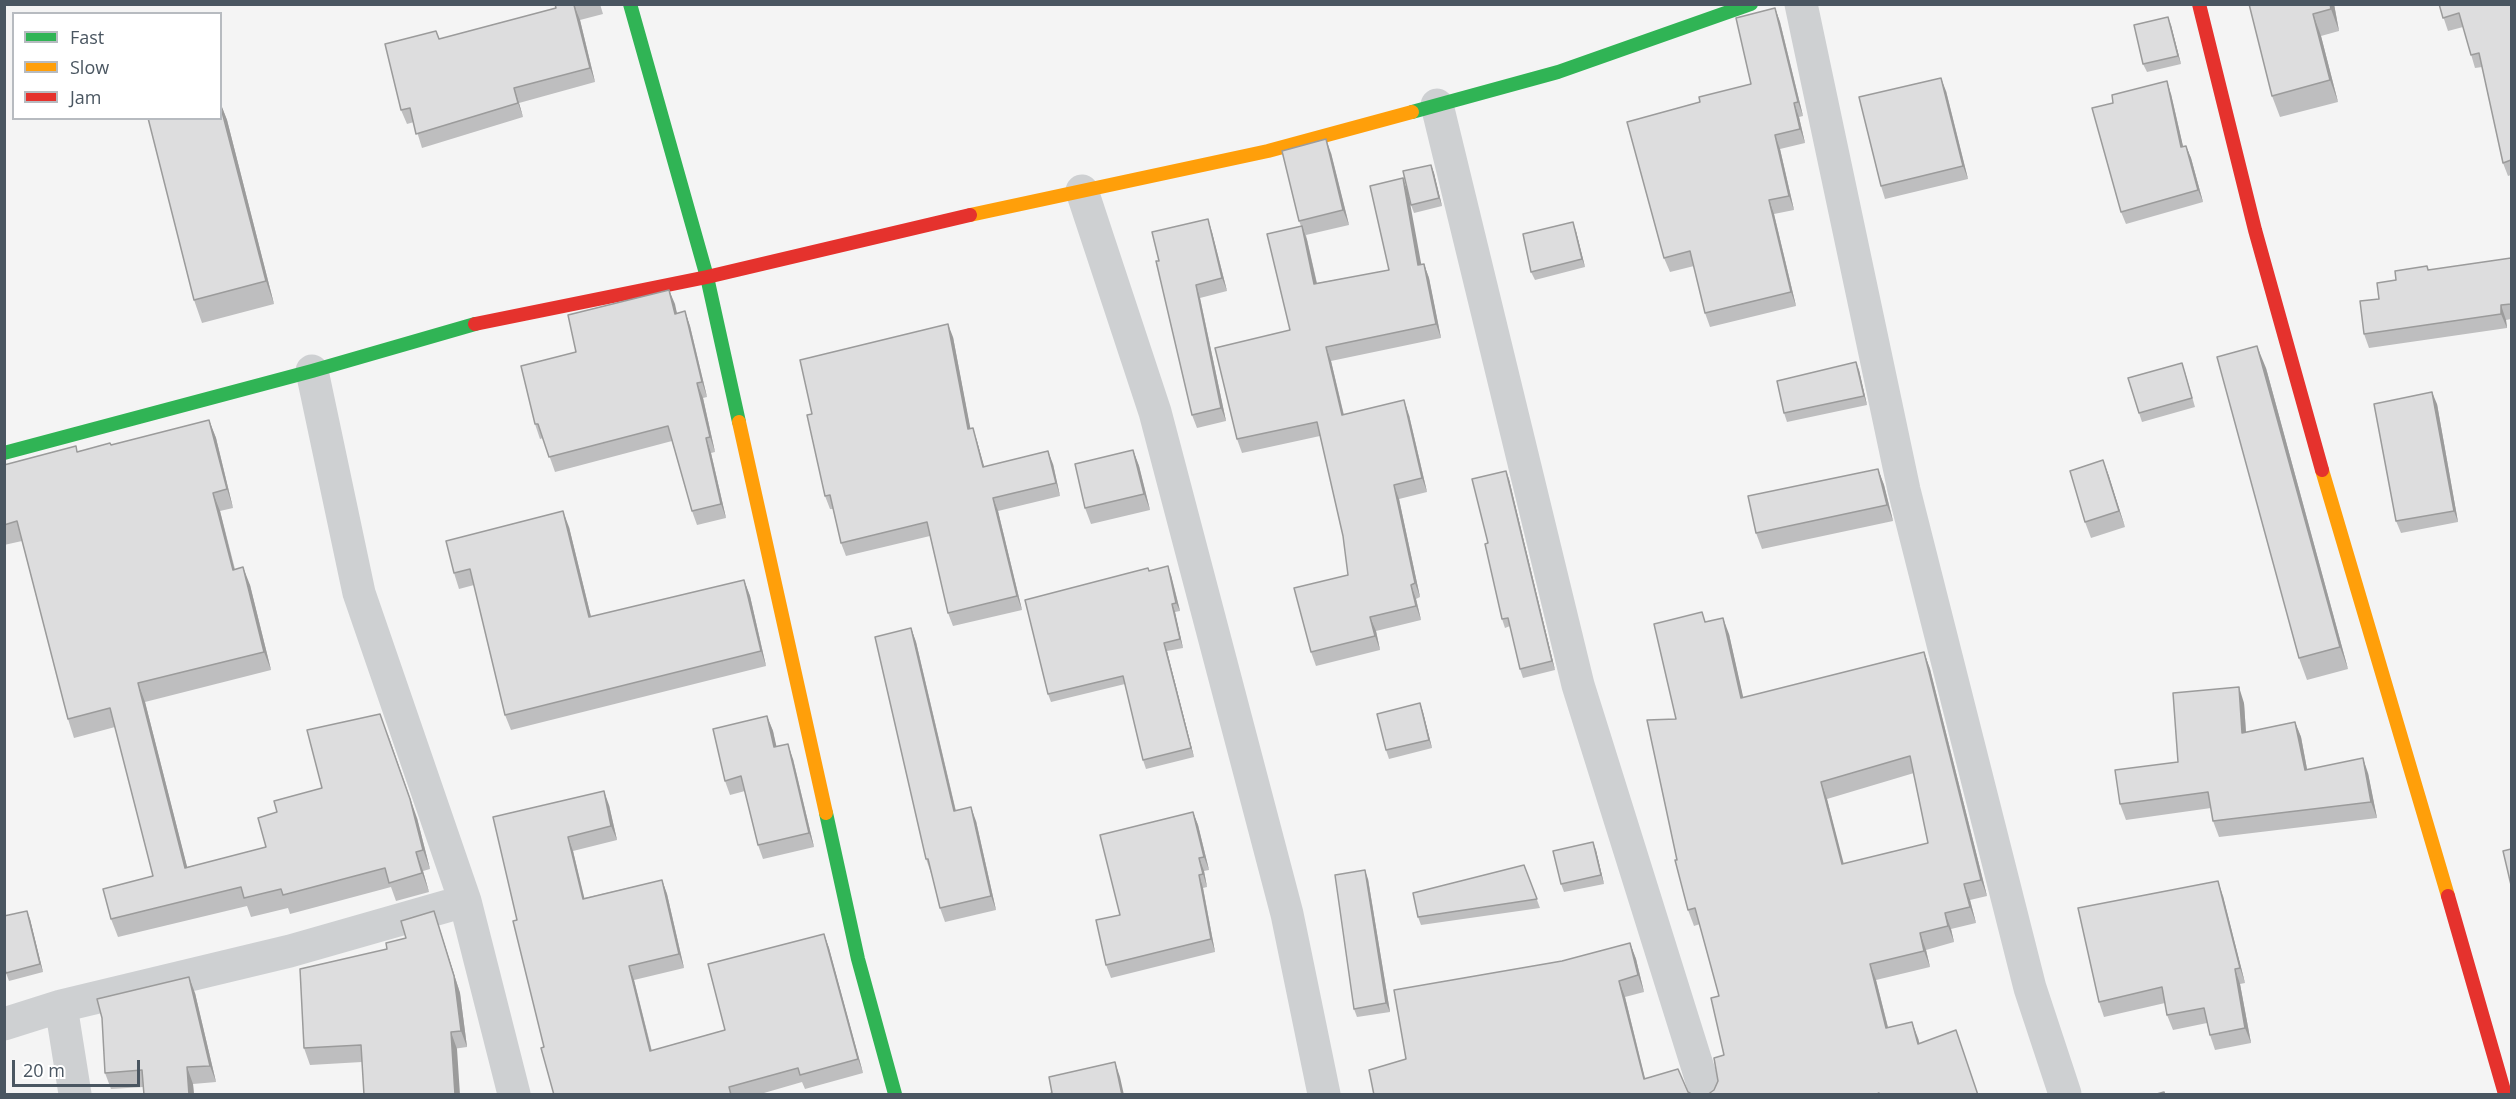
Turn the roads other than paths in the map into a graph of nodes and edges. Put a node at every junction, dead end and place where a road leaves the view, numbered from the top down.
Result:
1 (630, 4) edge
2 (1751, 4) edge
3 (1801, 4) edge
4 (2199, 4) edge
5 (1437, 105) junction
6 (1082, 191) junction
7 (707, 277) junction
8 (312, 371) junction
9 (4, 453) edge
10 (465, 901) junction
11 (60, 1006) junction
12 (4, 1024) edge
13 (75, 1095) edge
14 (514, 1095) edge
15 (895, 1095) edge
16 (1324, 1095) edge
17 (1706, 1095) edge
18 (2065, 1095) edge
19 (2505, 1095) edge

1 - 7 street
2 - 5 street
3 - 18 street
4 - 19 street
5 - 6 street
5 - 17 street
6 - 7 street
6 - 16 street
7 - 8 street
7 - 15 street
8 - 9 street
8 - 10 street
10 - 11 street
10 - 14 street
11 - 12 street
11 - 13 street

